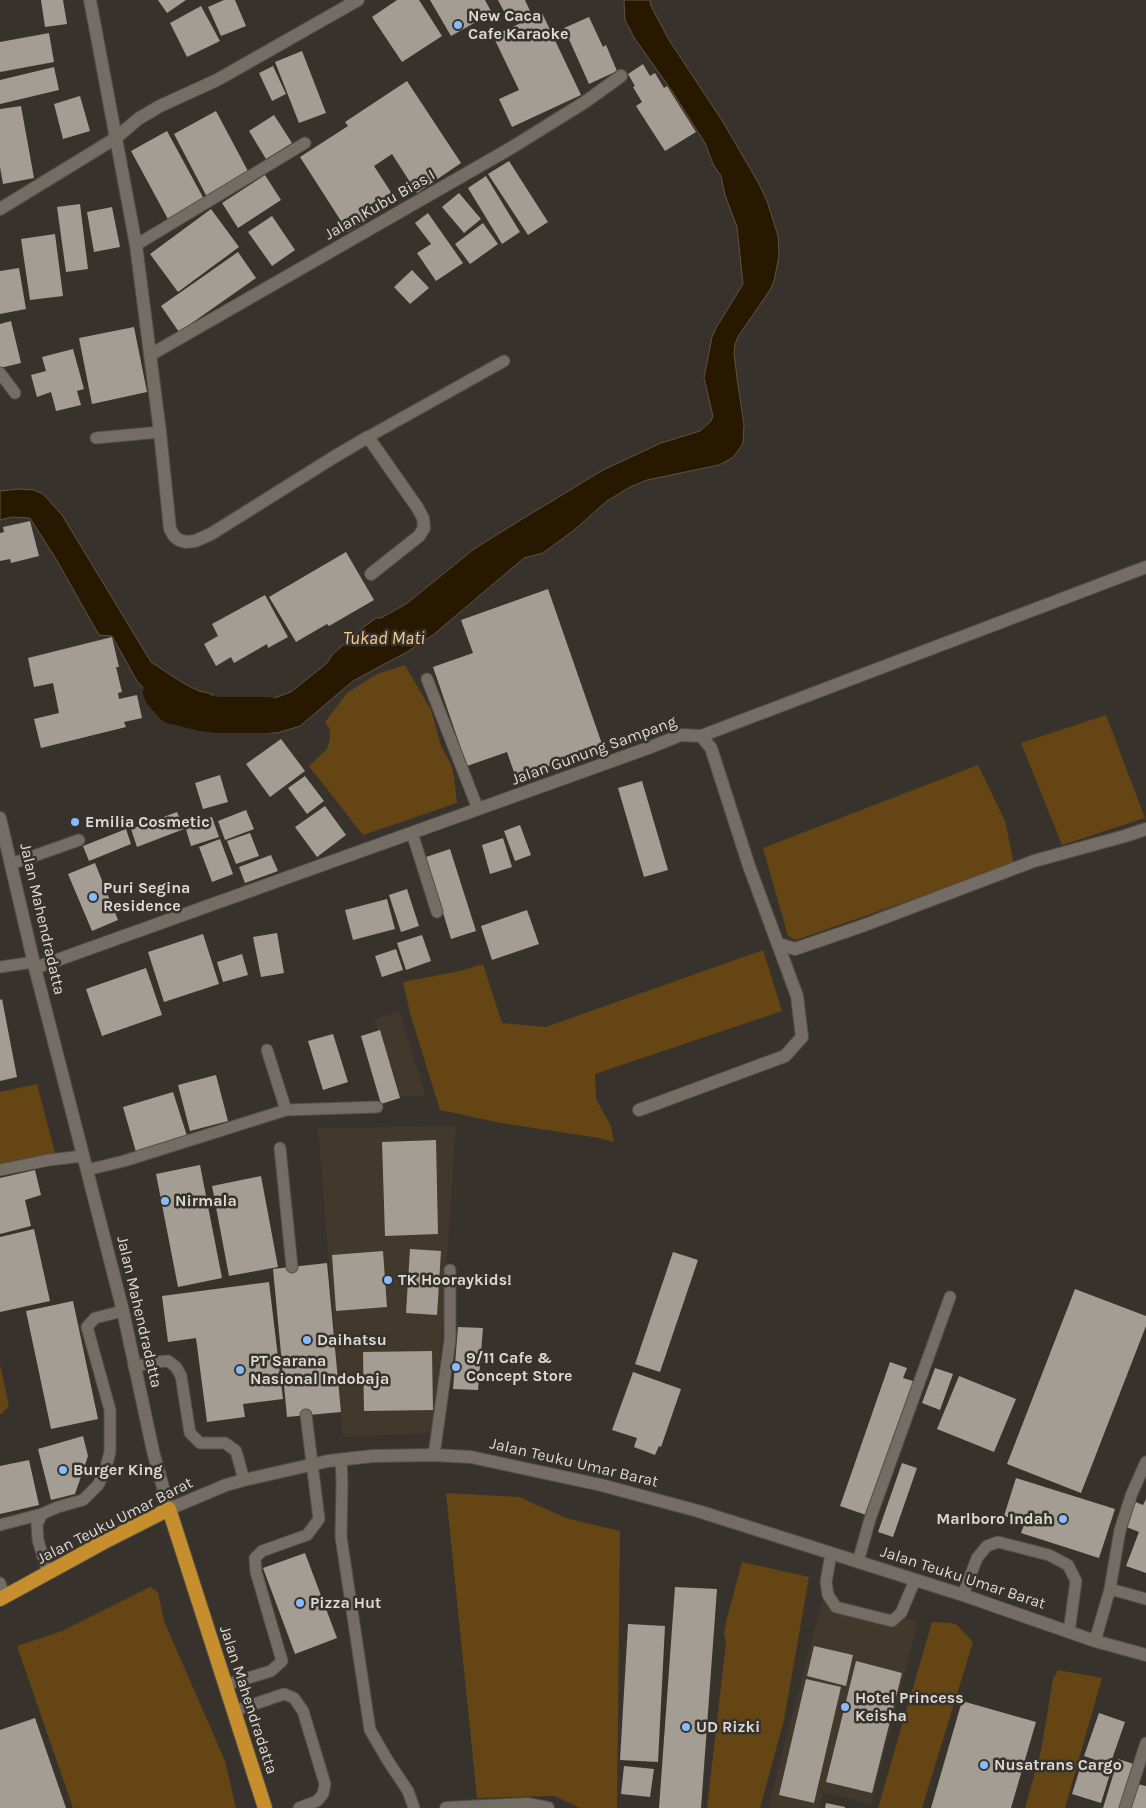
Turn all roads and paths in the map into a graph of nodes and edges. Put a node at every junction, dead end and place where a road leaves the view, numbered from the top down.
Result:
1 (90, 0) edge
2 (358, 0) edge
3 (621, 76) dead end
4 (116, 138) junction
5 (305, 143) dead end
6 (0, 209) edge
7 (136, 245) junction
8 (150, 355) junction
9 (504, 362) dead end
10 (0, 373) edge
11 (15, 393) dead end
12 (160, 432) junction
13 (368, 437) junction
14 (96, 438) dead end
15 (1146, 567) edge
16 (371, 574) dead end
17 (427, 679) dead end
18 (701, 736) junction
19 (478, 809) junction
20 (0, 818) edge
21 (1146, 829) edge
22 (412, 833) junction
23 (79, 840) dead end
24 (11, 864) junction
25 (437, 912) dead end
26 (779, 944) junction
27 (34, 965) junction
28 (0, 967) edge
29 (267, 1050) dead end
30 (377, 1106) dead end
31 (286, 1110) junction
32 (639, 1110) dead end
33 (280, 1148) dead end
34 (83, 1156) junction
35 (0, 1170) edge
36 (87, 1170) junction
37 (292, 1267) dead end
38 (450, 1270) dead end
39 (950, 1297) dead end
40 (123, 1311) junction
41 (134, 1366) junction
42 (306, 1416) dead end
43 (434, 1455) junction
44 (341, 1459) junction
45 (1146, 1462) edge
46 (311, 1464) junction
47 (244, 1480) junction
48 (168, 1509) junction
49 (42, 1514) junction
50 (0, 1525) edge
51 (831, 1554) junction
52 (858, 1562) junction
53 (48, 1574) junction
54 (915, 1580) junction
55 (0, 1583) edge
56 (1110, 1589) junction
57 (963, 1595) junction
58 (2, 1598) edge
59 (1146, 1599) edge
60 (1069, 1632) junction
61 (1096, 1641) junction
62 (1146, 1655) edge
63 (226, 1685) junction
64 (234, 1711) junction
65 (1146, 1743) edge
66 (527, 1806) edge
67 (265, 1808) edge
68 (299, 1808) edge
69 (414, 1808) edge
70 (446, 1808) edge
71 (548, 1808) edge
72 (1125, 1808) edge

1 - 4 street
2 - 4 street
3 - 8 street, Jalan Kubu Bias I
4 - 6 street
4 - 7 street
5 - 7 lane
7 - 8 street
8 - 12 street
9 - 13 lane
10 - 11 lane
12 - 13 street
12 - 14 lane
13 - 16 street
15 - 18 street
17 - 19 lane
18 - 19 street, Jalan Gunung Sampang
18 - 26 street, Jalan Gunung Sampang
19 - 22 street, Jalan Gunung Sampang
20 - 24 street, Jalan Mahendradatta
21 - 26 street
22 - 25 lane
22 - 27 street, Jalan Gunung Sampang
23 - 24 lane
24 - 27 street, Jalan Mahendradatta
26 - 32 street, Jalan Gunung Sampang
27 - 28 lane
27 - 34 street, Jalan Mahendradatta
29 - 31 lane
30 - 31 lane
31 - 36 lane
33 - 37 lane
34 - 35 lane
34 - 36 street, Jalan Mahendradatta
36 - 40 street, Jalan Mahendradatta
38 - 43 lane
39 - 52 lane
40 - 41 street, Jalan Mahendradatta
40 - 49 lane
41 - 47 lane
41 - 48 street, Jalan Mahendradatta
42 - 46 lane
43 - 44 street, Jalan Teuku Umar Barat
43 - 51 street, Jalan Teuku Umar Barat
44 - 46 street, Jalan Teuku Umar Barat
44 - 69 lane
45 - 56 lane
46 - 47 street, Jalan Teuku Umar Barat
46 - 63 lane
47 - 48 street, Jalan Teuku Umar Barat
48 - 53 highway, Jalan Teuku Umar Barat
48 - 63 highway, Jalan Mahendradatta
49 - 50 lane
49 - 53 lane
51 - 52 street, Jalan Teuku Umar Barat
51 - 54 lane
52 - 54 street, Jalan Teuku Umar Barat
53 - 58 highway, Jalan Teuku Umar Barat
54 - 57 street, Jalan Teuku Umar Barat
55 - 58 lane
56 - 59 lane
56 - 61 lane
57 - 60 street, Jalan Teuku Umar Barat
57 - 60 lane
60 - 61 street, Jalan Teuku Umar Barat
61 - 62 street, Jalan Teuku Umar Barat
63 - 64 highway, Jalan Mahendradatta
64 - 67 highway, Jalan Mahendradatta
64 - 68 lane
65 - 72 lane
66 - 70 street
66 - 71 street

